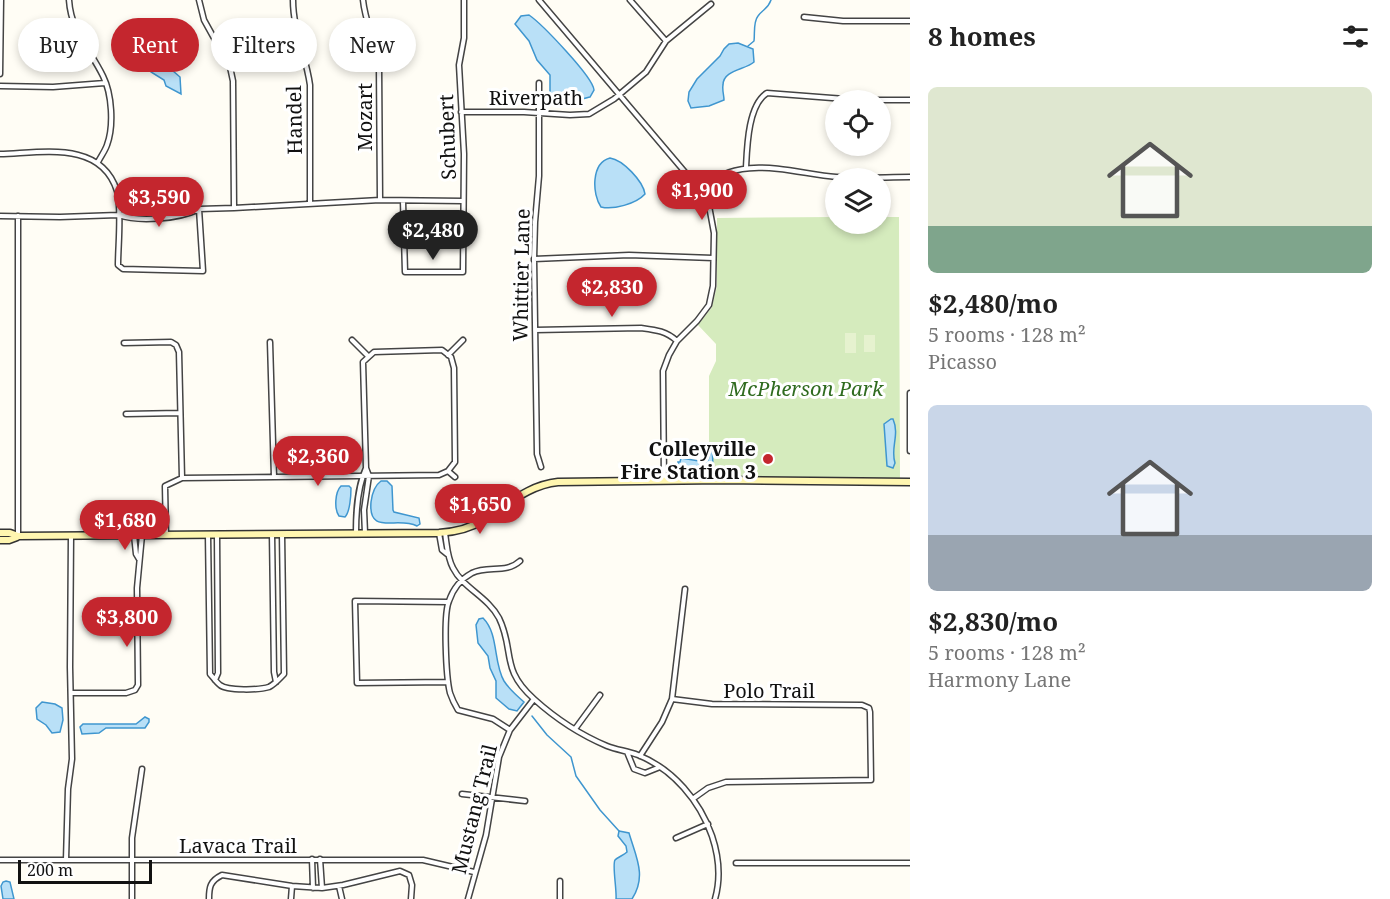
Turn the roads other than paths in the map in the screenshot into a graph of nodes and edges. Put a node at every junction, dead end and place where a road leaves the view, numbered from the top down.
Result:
1 (1, 0) edge
2 (69, 0) edge
3 (199, 0) edge
4 (293, 0) edge
5 (363, 0) edge
6 (464, 0) edge
7 (539, 0) edge
8 (630, 0) edge
9 (711, 4) dead end
10 (804, 16) dead end
11 (910, 21) edge
12 (666, 41) junction
13 (0, 74) edge
14 (105, 83) junction
15 (539, 83) dead end
16 (0, 86) edge
17 (618, 95) junction
18 (910, 100) edge
19 (461, 112) junction
20 (539, 114) junction
21 (0, 154) edge
22 (98, 162) junction
23 (746, 168) junction
24 (910, 177) edge
25 (701, 191) junction
26 (380, 200) junction
27 (403, 201) junction
28 (463, 201) junction
29 (310, 205) junction
30 (234, 208) junction
31 (199, 209) junction
32 (118, 215) junction
33 (0, 216) edge
34 (18, 216) junction
35 (713, 258) junction
36 (534, 259) junction
37 (535, 330) junction
38 (352, 340) dead end
39 (463, 340) dead end
40 (677, 341) junction
41 (270, 342) dead end
42 (124, 343) dead end
43 (448, 355) junction
44 (368, 356) junction
45 (910, 393) edge
46 (180, 413) junction
47 (126, 414) dead end
48 (910, 451) edge
49 (541, 467) dead end
50 (366, 468) junction
51 (448, 471) junction
52 (362, 476) junction
53 (369, 476) junction
54 (274, 477) junction
55 (455, 477) dead end
56 (182, 478) junction
57 (664, 480) junction
58 (910, 482) edge
59 (0, 533) edge
60 (356, 533) junction
61 (442, 533) junction
62 (208, 534) junction
63 (217, 534) junction
64 (272, 534) junction
65 (282, 534) junction
66 (365, 534) junction
67 (138, 535) junction
68 (166, 535) junction
69 (18, 536) junction
70 (71, 536) junction
71 (0, 540) edge
72 (272, 554) junction
73 (282, 554) junction
74 (209, 556) junction
75 (217, 556) junction
76 (139, 559) junction
77 (520, 561) dead end
78 (461, 579) junction
79 (686, 589) dead end
80 (448, 602) junction
81 (215, 680) junction
82 (276, 682) junction
83 (448, 682) junction
84 (71, 693) junction
85 (600, 695) dead end
86 (534, 699) junction
87 (672, 699) junction
88 (575, 729) junction
89 (510, 730) junction
90 (627, 751) junction
91 (640, 756) junction
92 (660, 767) junction
93 (142, 769) dead end
94 (462, 794) dead end
95 (491, 798) junction
96 (694, 798) junction
97 (525, 801) dead end
98 (708, 824) junction
99 (676, 838) dead end
100 (312, 859) junction
101 (320, 859) junction
102 (0, 860) edge
103 (66, 860) junction
104 (132, 861) junction
105 (736, 862) dead end
106 (910, 863) edge
107 (474, 872) junction
108 (560, 881) dead end
109 (292, 886) junction
110 (339, 886) junction
111 (313, 888) junction
112 (322, 888) junction
113 (132, 899) edge
114 (209, 899) edge
115 (291, 899) edge
116 (342, 899) edge
117 (411, 899) edge
118 (468, 899) edge
119 (560, 899) edge
120 (715, 899) edge

1 - 13 street
2 - 14 street
3 - 30 street
4 - 29 street, Handel
5 - 26 street, Mozart
6 - 19 street, Schubert
7 - 17 street
8 - 12 street
9 - 12 street, Riverpath
10 - 11 street
12 - 17 street, Riverpath
14 - 16 street
14 - 22 street
15 - 20 street, Whittier Lane
17 - 20 street, Riverpath
17 - 25 street
18 - 23 street
19 - 20 street, Riverpath
19 - 28 street, Schubert
20 - 36 street, Whittier Lane
21 - 22 street
22 - 32 street
23 - 24 street
23 - 25 street
25 - 35 street
26 - 27 street
26 - 29 street
27 - 28 street
27 - 28 street, Schubert
29 - 30 street
30 - 31 street
31 - 32 street
31 - 32 street
31 - 32 street
32 - 34 street
33 - 34 street
34 - 69 street
35 - 36 street
35 - 40 street
36 - 37 street, Whittier Lane
37 - 40 street
37 - 49 street, Whittier Lane
38 - 44 street
39 - 43 street
40 - 57 street
41 - 54 street
42 - 46 street
43 - 44 street
43 - 51 street
44 - 50 street
45 - 48 street
46 - 47 street
46 - 56 street
50 - 52 street
50 - 53 street
51 - 53 street
51 - 55 street
52 - 53 street
52 - 54 street
52 - 60 street
53 - 66 street
54 - 56 street
56 - 68 street
57 - 58 main road
57 - 61 main road
59 - 69 main road
60 - 65 main road
60 - 66 main road
61 - 66 main road
61 - 78 street
62 - 63 main road
62 - 68 main road
62 - 74 street
63 - 64 main road
63 - 75 street
64 - 65 main road
64 - 72 street
65 - 73 street
67 - 68 main road
67 - 70 main road
67 - 76 street
67 - 76 street
69 - 70 main road
69 - 71 main road
70 - 84 street
72 - 73 street
72 - 82 street
73 - 82 street
74 - 75 street
74 - 81 street
75 - 81 street
76 - 84 street
77 - 78 street
78 - 80 street
78 - 86 street
79 - 87 street
80 - 83 street
80 - 83 street
81 - 82 street
83 - 89 street
84 - 103 street
85 - 88 street
86 - 88 street
86 - 89 street, Mustang Trail
87 - 91 street
87 - 96 street, Polo Trail
88 - 90 street
89 - 95 street, Mustang Trail
90 - 91 street
90 - 92 street
91 - 92 street
92 - 96 street
93 - 104 street
94 - 95 street
95 - 97 street
95 - 107 street, Mustang Trail
96 - 98 street
98 - 99 street
98 - 120 street
100 - 101 street, Lavaca Trail
100 - 104 street, Lavaca Trail
100 - 111 street
101 - 107 street, Lavaca Trail
101 - 112 street
102 - 103 street, Lavaca Trail
103 - 104 street, Lavaca Trail
104 - 113 street
105 - 106 street
107 - 118 street, Mustang Trail
108 - 119 street
109 - 111 street
109 - 114 street
109 - 115 street
110 - 112 street
110 - 116 street
110 - 117 street
111 - 112 street

